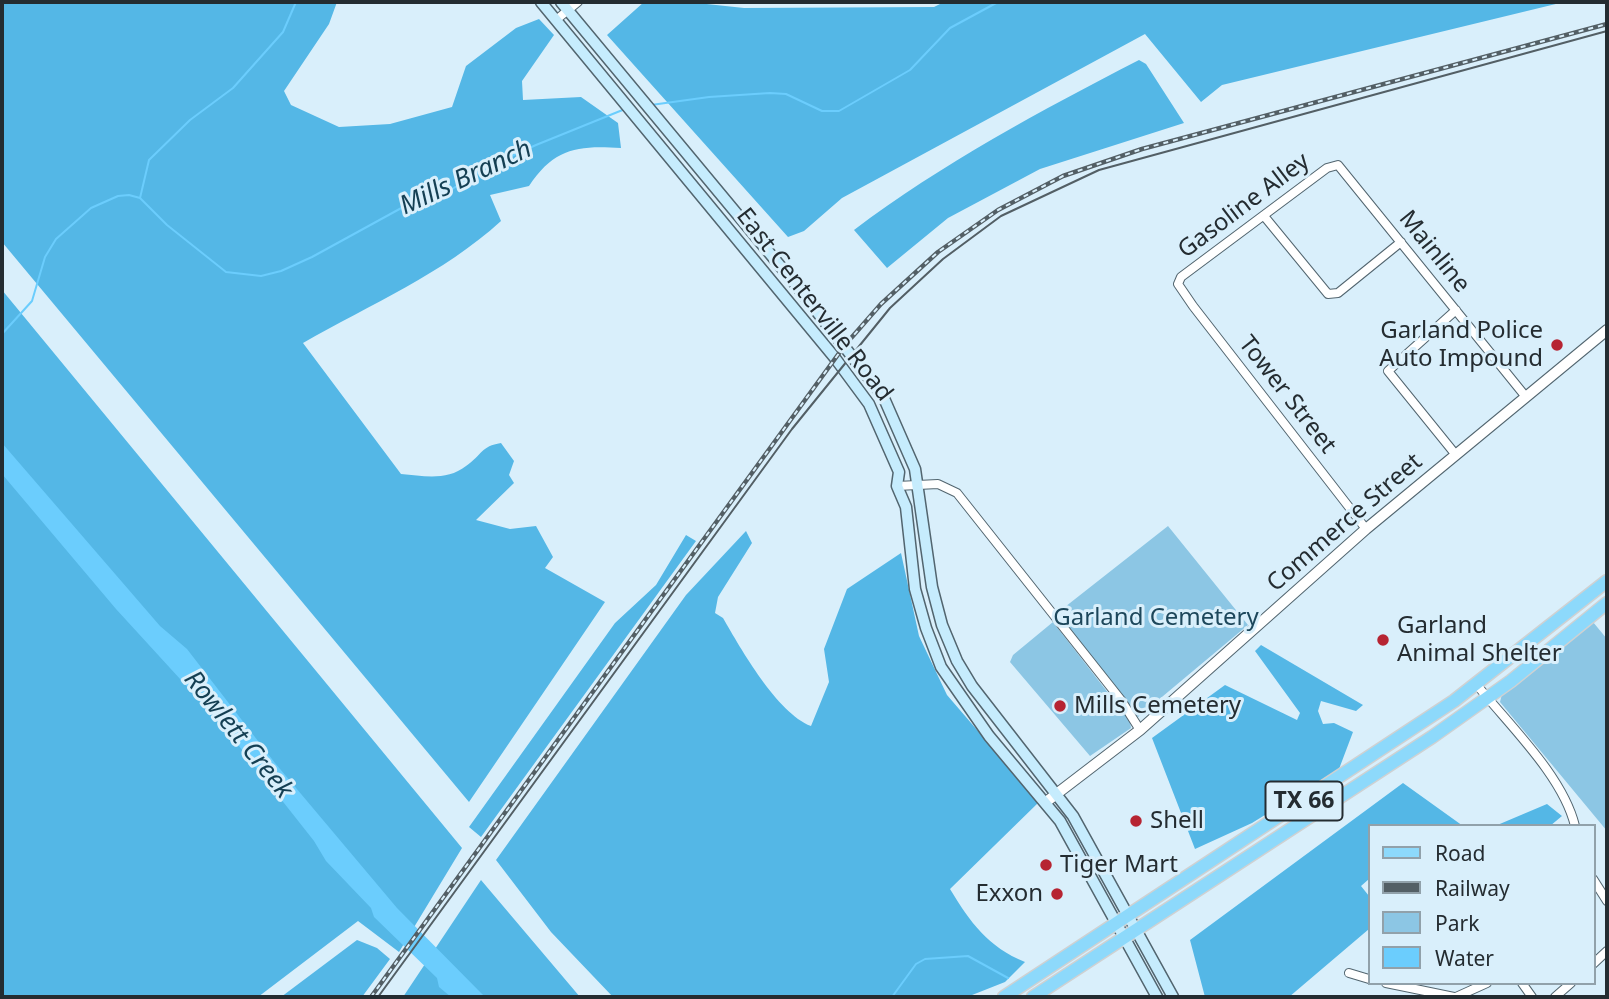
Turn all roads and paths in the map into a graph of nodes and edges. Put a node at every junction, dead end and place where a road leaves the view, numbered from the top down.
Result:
1 (541, 2) edge
2 (578, 2) edge
3 (565, 6) edge
4 (556, 20) junction
5 (1338, 165) joint
6 (714, 187) junction
7 (702, 197) junction
8 (1264, 216) junction
9 (1401, 242) junction
10 (1178, 284) joint
11 (796, 285) junction
12 (783, 296) junction
13 (1456, 310) junction
14 (1607, 330) edge
15 (1526, 397) junction
16 (891, 411) junction
17 (879, 422) junction
18 (1456, 455) junction
19 (919, 485) junction
20 (897, 486) junction
21 (1366, 529) junction
22 (1607, 581) edge
23 (1607, 603) edge
24 (1477, 685) junction
25 (1488, 699) junction
26 (1140, 730) junction
27 (1056, 794) junction
28 (1046, 802) junction
29 (1575, 824) edge
30 (1595, 882) edge
31 (1607, 901) edge
32 (1128, 914) junction
33 (1115, 923) junction
34 (1136, 930) junction
35 (1123, 939) junction
36 (1349, 973) dead end
37 (1368, 979) edge
38 (1396, 985) edge
39 (1482, 985) edge
40 (1569, 985) edge
41 (1004, 997) edge
42 (1034, 997) edge
43 (1157, 997) edge
44 (1173, 997) edge
45 (1455, 997) edge
46 (1555, 997) edge

1 - 4 main road, East Centerville Road
2 - 3 street
3 - 4 street
3 - 6 main road, East Centerville Road
4 - 7 main road, East Centerville Road
5 - 8 street, Gasoline Alley
5 - 9 street, Mainline
6 - 7 main road
6 - 11 main road, East Centerville Road
7 - 12 main road, East Centerville Road
8 - 9 street
8 - 10 street, Gasoline Alley
9 - 13 street, Mainline
10 - 21 street, Tower Street
11 - 12 main road
11 - 16 main road, East Centerville Road
12 - 17 main road, East Centerville Road
13 - 15 street, Mainline
13 - 18 street
14 - 15 street, Commerce Street
15 - 18 street, Commerce Street
16 - 17 main road
16 - 19 main road, East Centerville Road
17 - 20 main road, East Centerville Road
18 - 21 street, Commerce Street
19 - 20 street
19 - 26 street
19 - 27 main road, East Centerville Road
20 - 28 main road, East Centerville Road
21 - 26 street, Commerce Street
22 - 24 main road, TX 66
23 - 25 main road, TX 66
24 - 25 street
24 - 32 main road, TX 66
25 - 29 street
25 - 34 main road, TX 66
26 - 27 street, Commerce Street
27 - 28 street, Commerce Street
27 - 32 main road, East Centerville Road
28 - 33 main road, East Centerville Road
30 - 31 street
32 - 33 main road, TX 66
32 - 34 main road, East Centerville Road
33 - 35 main road, East Centerville Road
33 - 41 main road, TX 66
34 - 35 main road, TX 66
34 - 44 main road, East Centerville Road
35 - 42 main road, TX 66
35 - 43 main road, East Centerville Road
36 - 37 street
38 - 45 street
39 - 45 street
40 - 46 street

